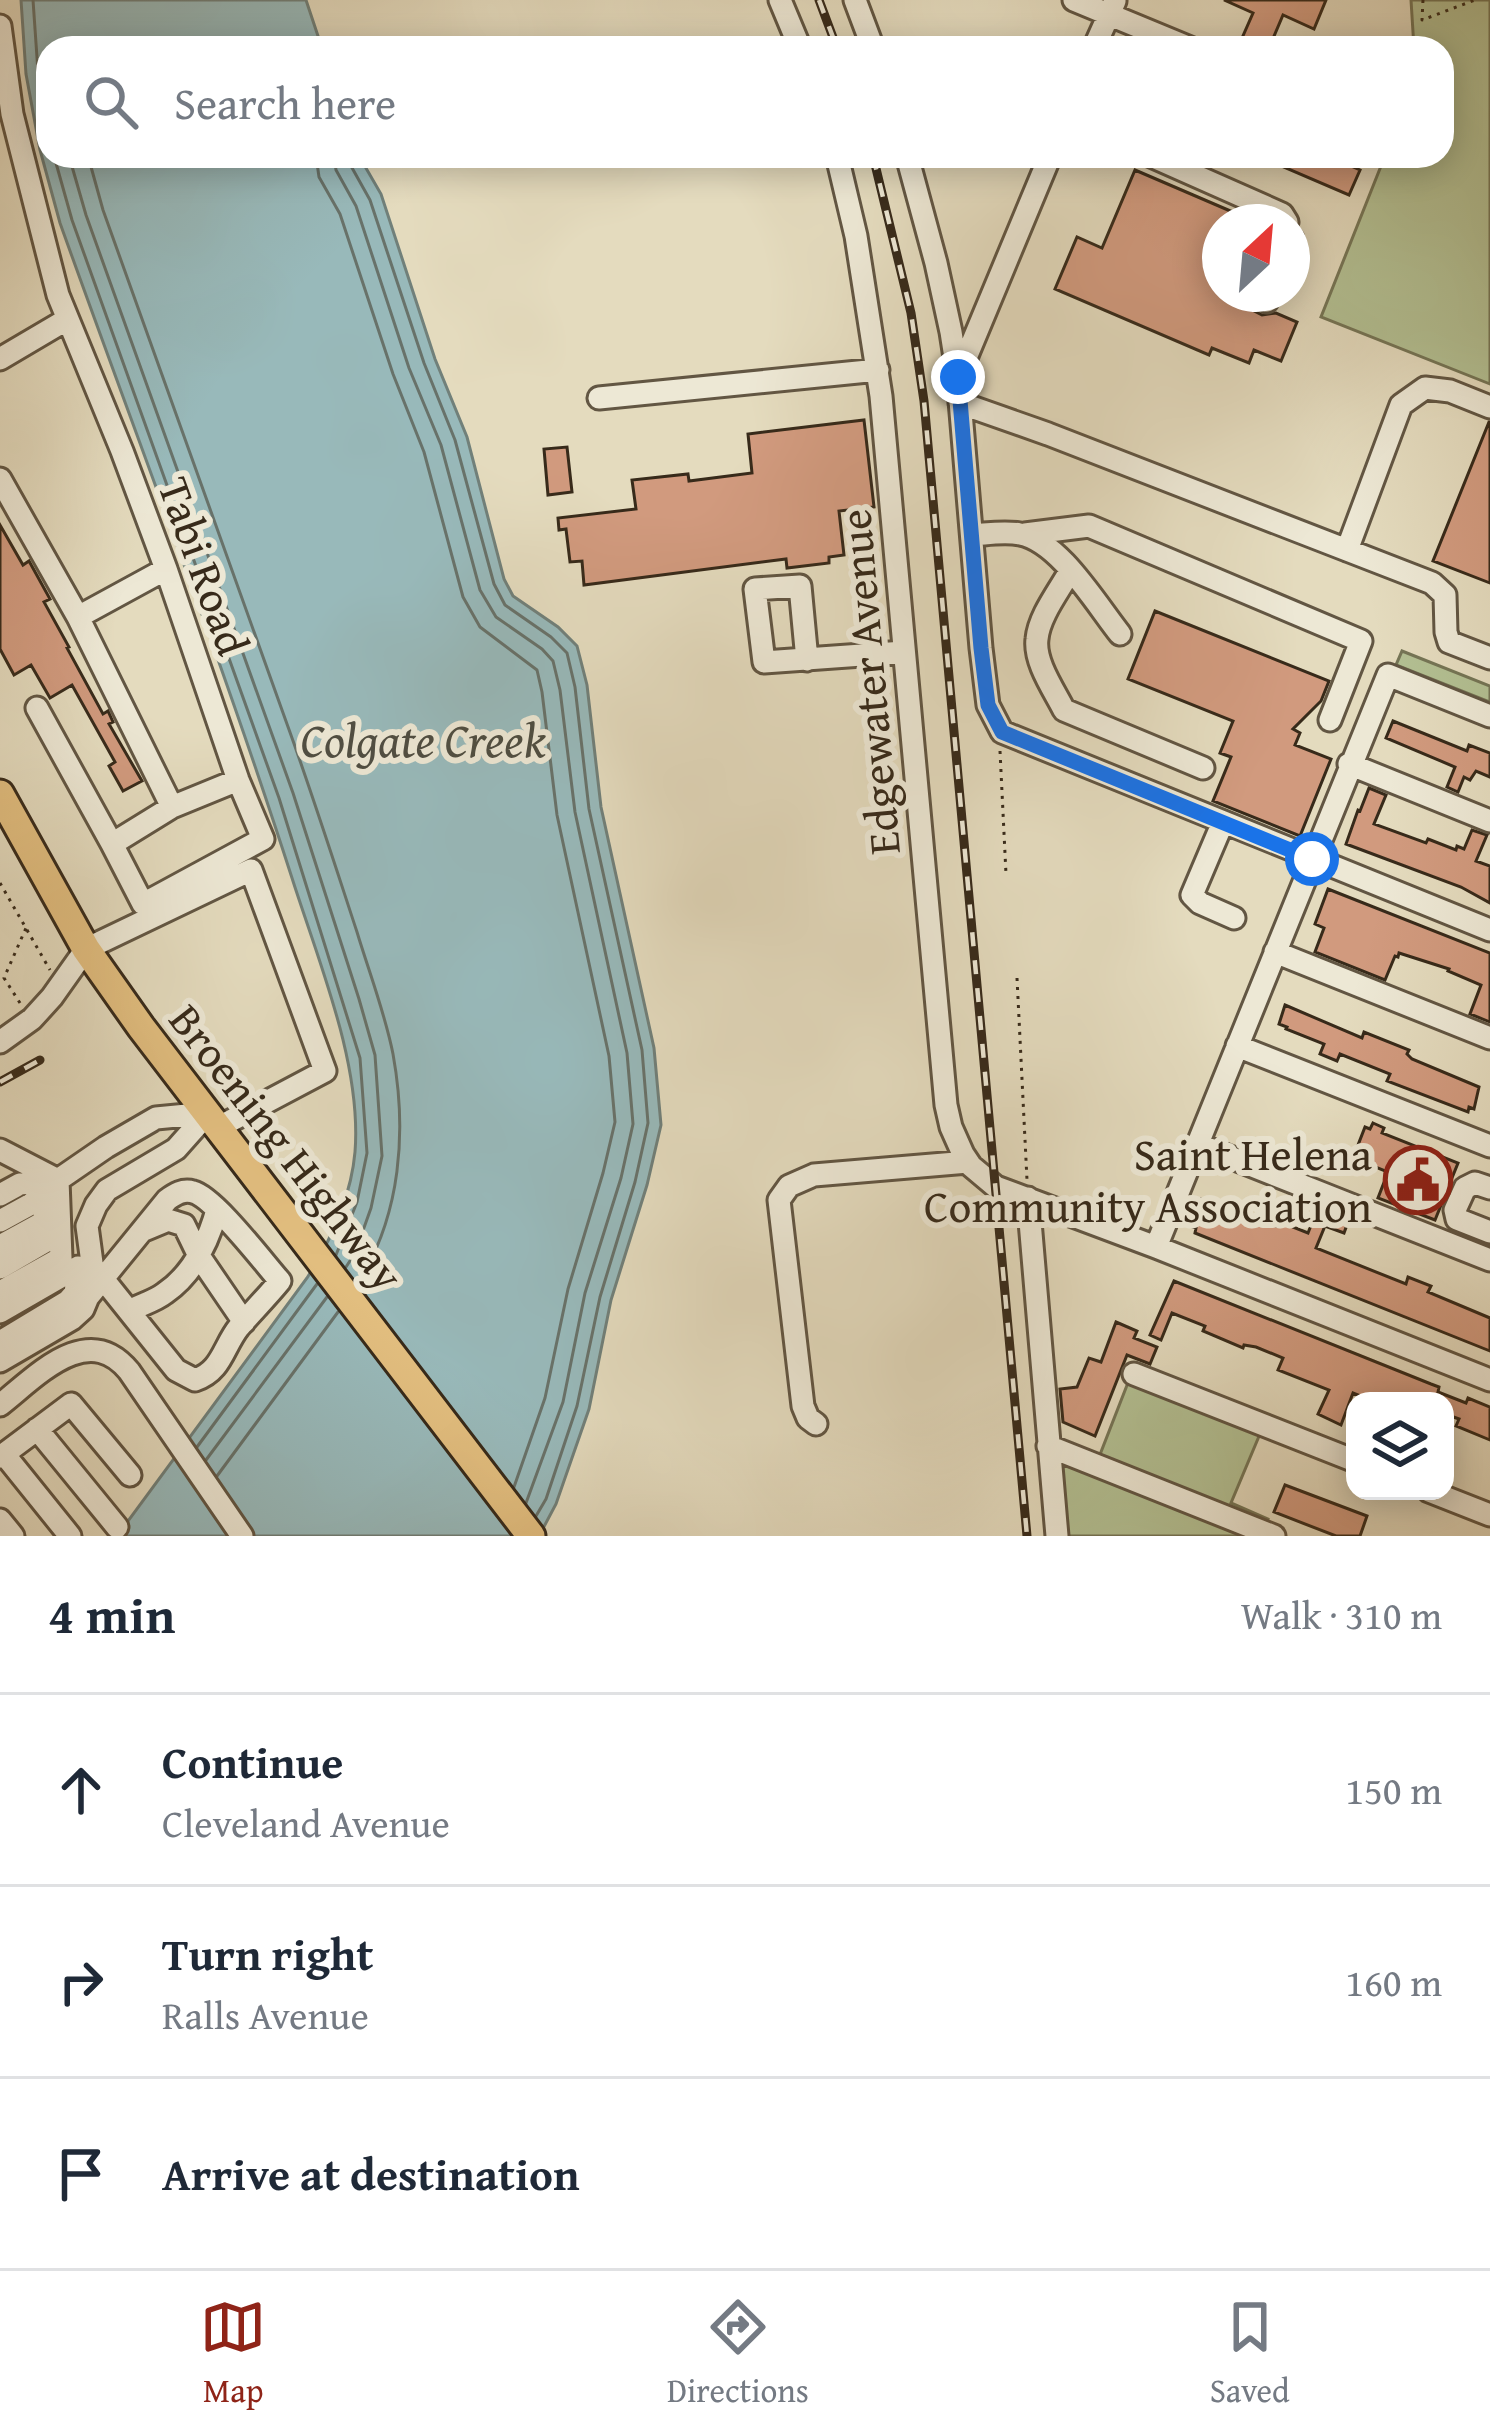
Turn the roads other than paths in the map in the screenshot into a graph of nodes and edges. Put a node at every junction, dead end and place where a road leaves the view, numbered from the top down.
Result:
1 (780, 0) edge
2 (855, 0) edge
3 (1074, 0) edge
4 (1112, 7) edge
5 (0, 26) edge
6 (795, 36) edge
7 (868, 36) edge
8 (1099, 36) edge
9 (1167, 36) edge
10 (840, 168) edge
11 (910, 168) edge
12 (1044, 168) edge
13 (1178, 168) edge
14 (1259, 204) edge
15 (66, 320) junction
16 (0, 359) edge
17 (878, 370) junction
18 (958, 377) junction
19 (599, 398) dead end
20 (960, 403) junction
21 (1490, 406) edge
22 (0, 478) edge
23 (1024, 534) junction
24 (972, 536) junction
25 (1347, 550) junction
26 (166, 569) junction
27 (1070, 571) junction
28 (78, 617) junction
29 (1120, 634) dead end
30 (904, 652) junction
31 (1490, 658) edge
32 (807, 660) dead end
33 (37, 708) dead end
34 (1490, 716) edge
35 (1330, 720) dead end
36 (1349, 764) junction
37 (1203, 768) dead end
38 (238, 780) junction
39 (0, 794) edge
40 (172, 807) junction
41 (1490, 820) edge
42 (1222, 822) junction
43 (112, 844) junction
44 (1312, 859) junction
45 (1234, 918) dead end
46 (1490, 929) edge
47 (86, 950) junction
48 (1275, 952) junction
49 (1490, 1038) edge
50 (0, 1042) edge
51 (1237, 1046) junction
52 (214, 1120) junction
53 (1197, 1144) junction
54 (1490, 1146) edge
55 (0, 1160) edge
56 (968, 1162) junction
57 (58, 1180) junction
58 (0, 1183) edge
59 (1490, 1188) edge
60 (0, 1196) edge
61 (1028, 1198) junction
62 (0, 1208) edge
63 (217, 1210) junction
64 (0, 1221) edge
65 (87, 1226) junction
66 (143, 1231) junction
67 (1490, 1232) edge
68 (0, 1234) edge
69 (0, 1246) edge
70 (1156, 1247) junction
71 (199, 1256) junction
72 (0, 1257) edge
73 (1490, 1260) edge
74 (0, 1268) edge
75 (0, 1278) edge
76 (104, 1280) junction
77 (81, 1282) junction
78 (0, 1292) edge
79 (129, 1311) junction
80 (0, 1312) edge
81 (244, 1322) junction
82 (0, 1328) edge
83 (0, 1342) edge
84 (0, 1361) edge
85 (1134, 1374) dead end
86 (1490, 1380) edge
87 (0, 1405) edge
88 (816, 1424) dead end
89 (37, 1429) junction
90 (1048, 1446) junction
91 (2, 1455) edge
92 (1346, 1457) edge
93 (130, 1475) dead end
94 (1452, 1500) edge
95 (1490, 1515) edge
96 (0, 1520) edge
97 (117, 1527) dead end
98 (13, 1536) edge
99 (70, 1536) edge
100 (242, 1536) edge
101 (531, 1536) edge
102 (1057, 1536) edge
103 (1274, 1536) edge

1 - 6 street
2 - 7 street
3 - 4 street
4 - 8 street
4 - 9 street
5 - 15 street, Tabi Road
10 - 17 street, Edgewater Avenue
11 - 18 street
12 - 18 street
13 - 14 street
15 - 16 street
15 - 26 street, Tabi Road
17 - 19 street
17 - 30 street, Edgewater Avenue
18 - 20 street
20 - 24 street
20 - 25 street
21 - 25 street
22 - 28 street
23 - 24 street
23 - 27 street
23 - 35 street
24 - 42 street
25 - 31 street
26 - 28 street
26 - 38 street, Tabi Road
27 - 29 street
27 - 37 street
28 - 40 street
30 - 32 street
30 - 56 street, Edgewater Avenue
33 - 43 street
34 - 36 street
36 - 41 street
36 - 44 street
38 - 40 street
38 - 43 street, Tabi Road
39 - 47 main road, Broening Highway
40 - 43 street
42 - 44 street
42 - 45 street
44 - 46 street
44 - 48 street
47 - 50 street
47 - 52 main road, Broening Highway
47 - 52 street
48 - 49 street
48 - 51 street
51 - 53 street
51 - 54 street
52 - 57 street
52 - 65 street
52 - 101 main road, Broening Highway
53 - 70 street
53 - 73 street
55 - 57 street
56 - 61 street, Edgewater Avenue
56 - 88 street
57 - 58 street
57 - 60 street
57 - 62 street
57 - 64 street
57 - 68 street
57 - 69 street
57 - 72 street
57 - 74 street
57 - 75 street
57 - 78 street
59 - 67 street
61 - 70 street
61 - 90 street
63 - 66 street
63 - 71 street
63 - 81 street
65 - 77 street
65 - 77 street
66 - 71 street
66 - 76 street
70 - 86 street
71 - 79 street
71 - 81 street
76 - 77 street
76 - 79 street
77 - 80 street
77 - 82 street
77 - 83 street
77 - 84 street
79 - 81 street
85 - 92 street
87 - 100 street
89 - 91 street
89 - 93 street
89 - 97 street
90 - 102 street
90 - 103 street
91 - 99 street
94 - 95 street
96 - 98 street

